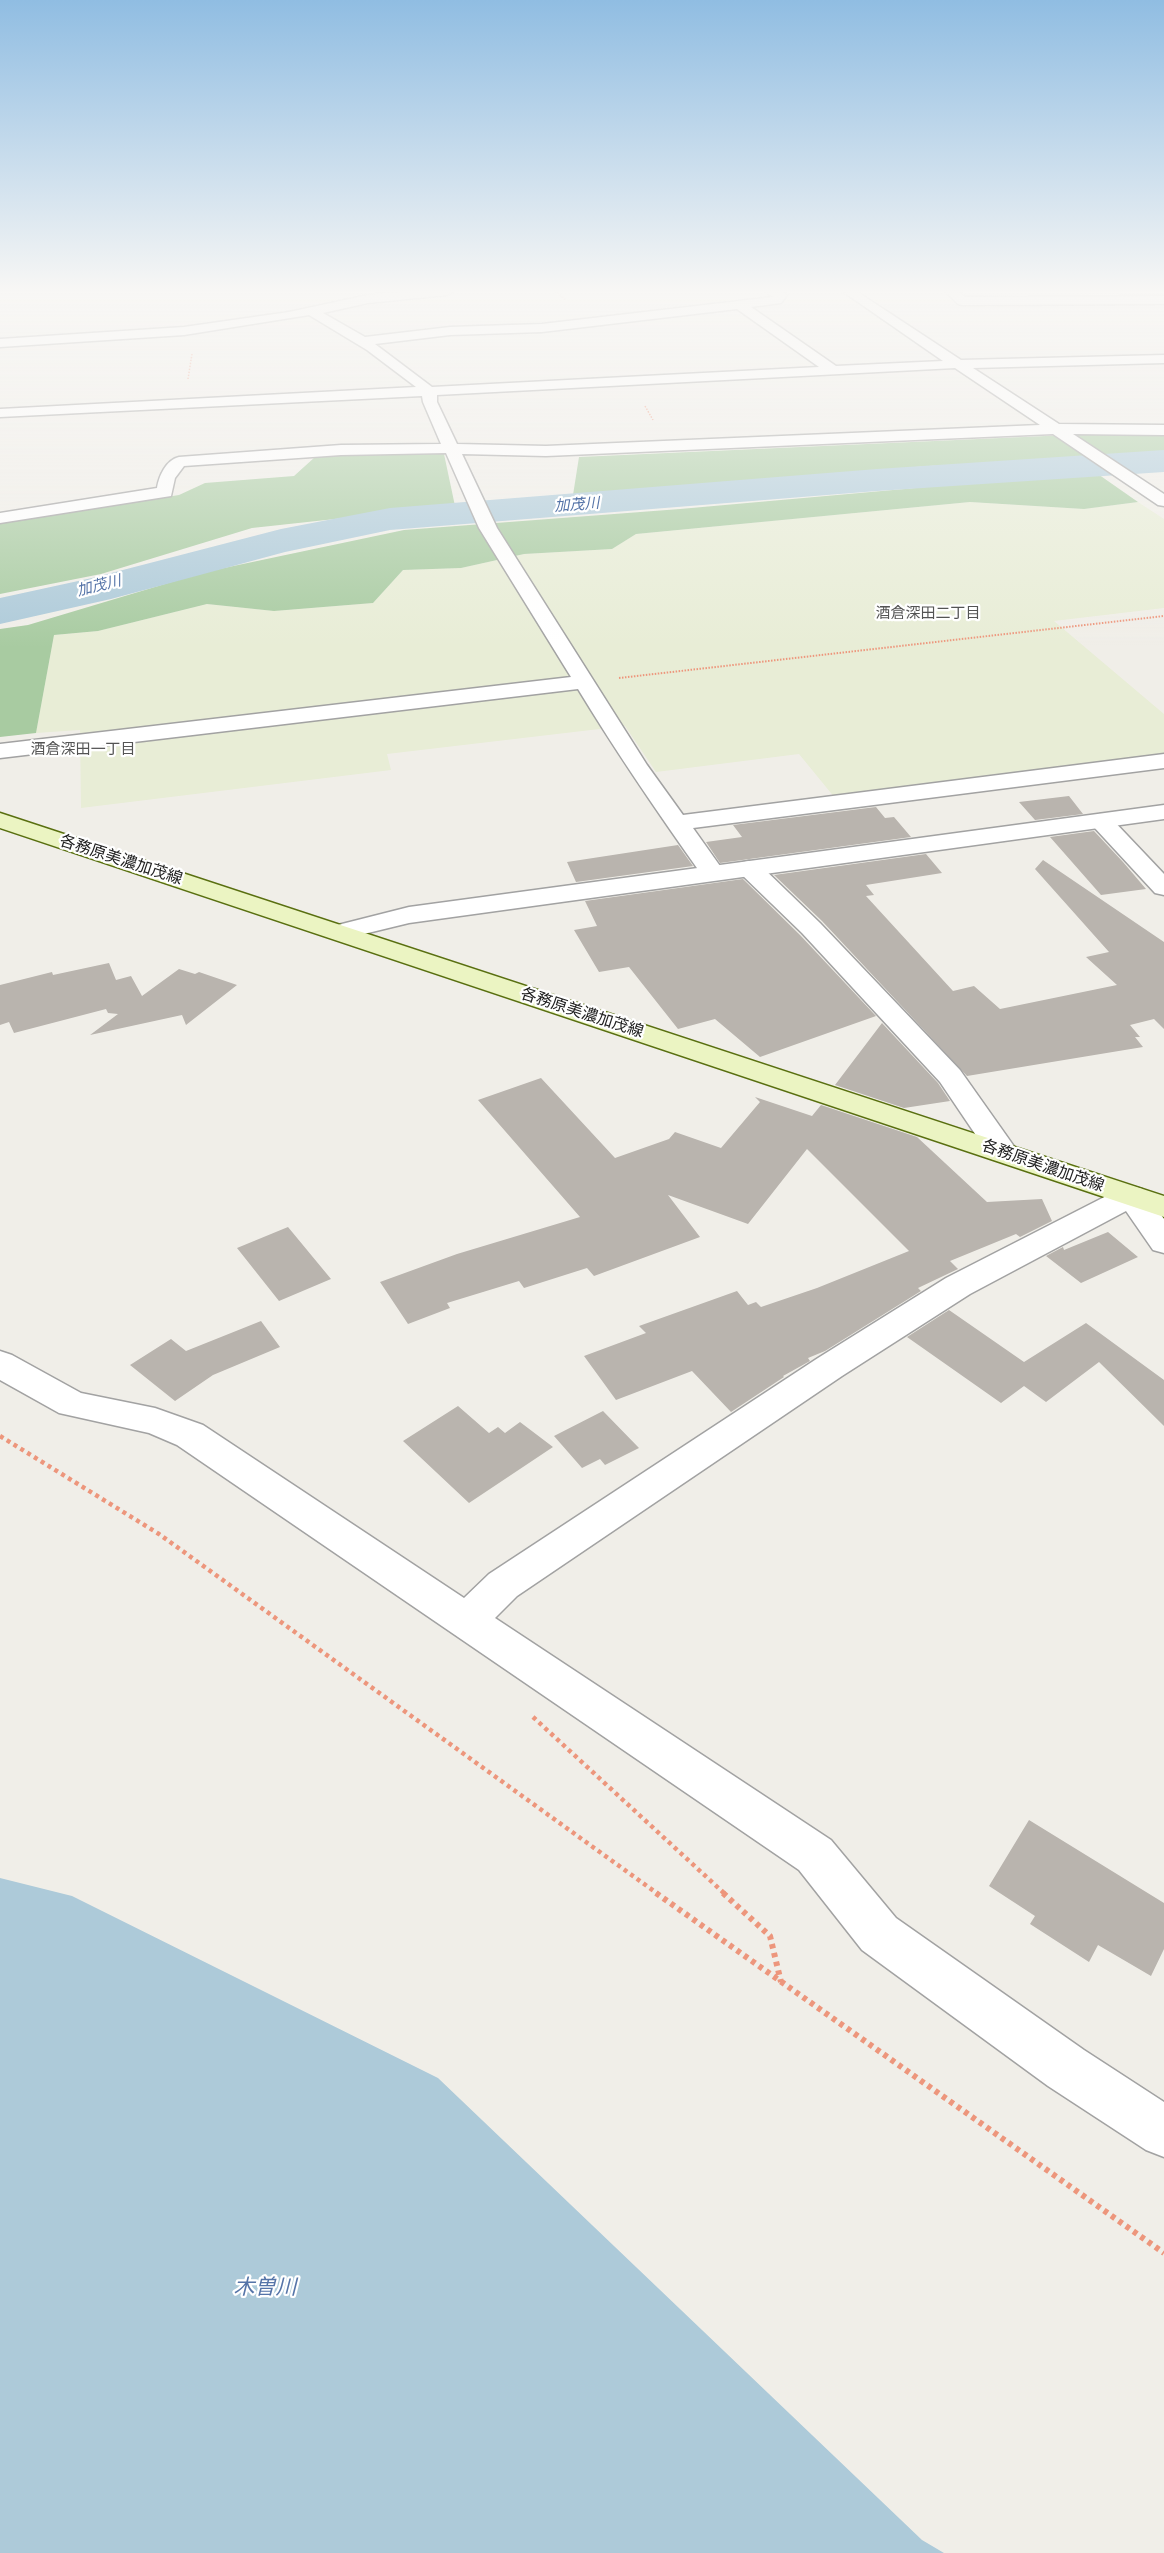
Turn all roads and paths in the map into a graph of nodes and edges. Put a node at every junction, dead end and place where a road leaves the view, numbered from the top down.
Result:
1 (72, 410) edge
2 (434, 410) edge
3 (648, 410) edge
4 (1029, 410) edge
5 (0, 414) edge
6 (1058, 429) junction
7 (1164, 430) edge
8 (668, 447) junction
9 (453, 448) junction
10 (1161, 498) edge
11 (0, 518) edge
12 (1164, 616) edge
13 (585, 682) junction
14 (0, 751) edge
15 (1164, 761) edge
16 (1164, 812) edge
17 (0, 820) edge
18 (1101, 820) junction
19 (676, 823) junction
20 (749, 868) junction
21 (712, 873) junction
22 (1164, 888) edge
23 (339, 932) junction
24 (1003, 1152) junction
25 (1131, 1197) junction
26 (1164, 1207) edge
27 (1164, 1242) edge
28 (0, 1364) edge
29 (0, 1436) edge
30 (467, 1620) junction
31 (526, 1711) dead end
32 (781, 1983) junction
33 (1164, 2132) edge
34 (1164, 2253) edge

1 - 5 street
2 - 9 street
3 - 8 path
4 - 6 street
6 - 7 street
6 - 8 street
6 - 10 street
8 - 9 street
9 - 11 street
9 - 13 street
12 - 13 path
13 - 14 street
13 - 19 street
15 - 19 street
16 - 18 street
17 - 23 main road, 各務原美濃加茂線
18 - 20 street
18 - 22 street
19 - 21 street
20 - 21 street
20 - 24 street
21 - 23 street
23 - 24 main road, 各務原美濃加茂線
24 - 25 main road, 各務原美濃加茂線
25 - 26 main road, 各務原美濃加茂線
25 - 27 street
25 - 30 street
28 - 30 street
29 - 32 path
30 - 33 street
31 - 32 path
32 - 34 path

